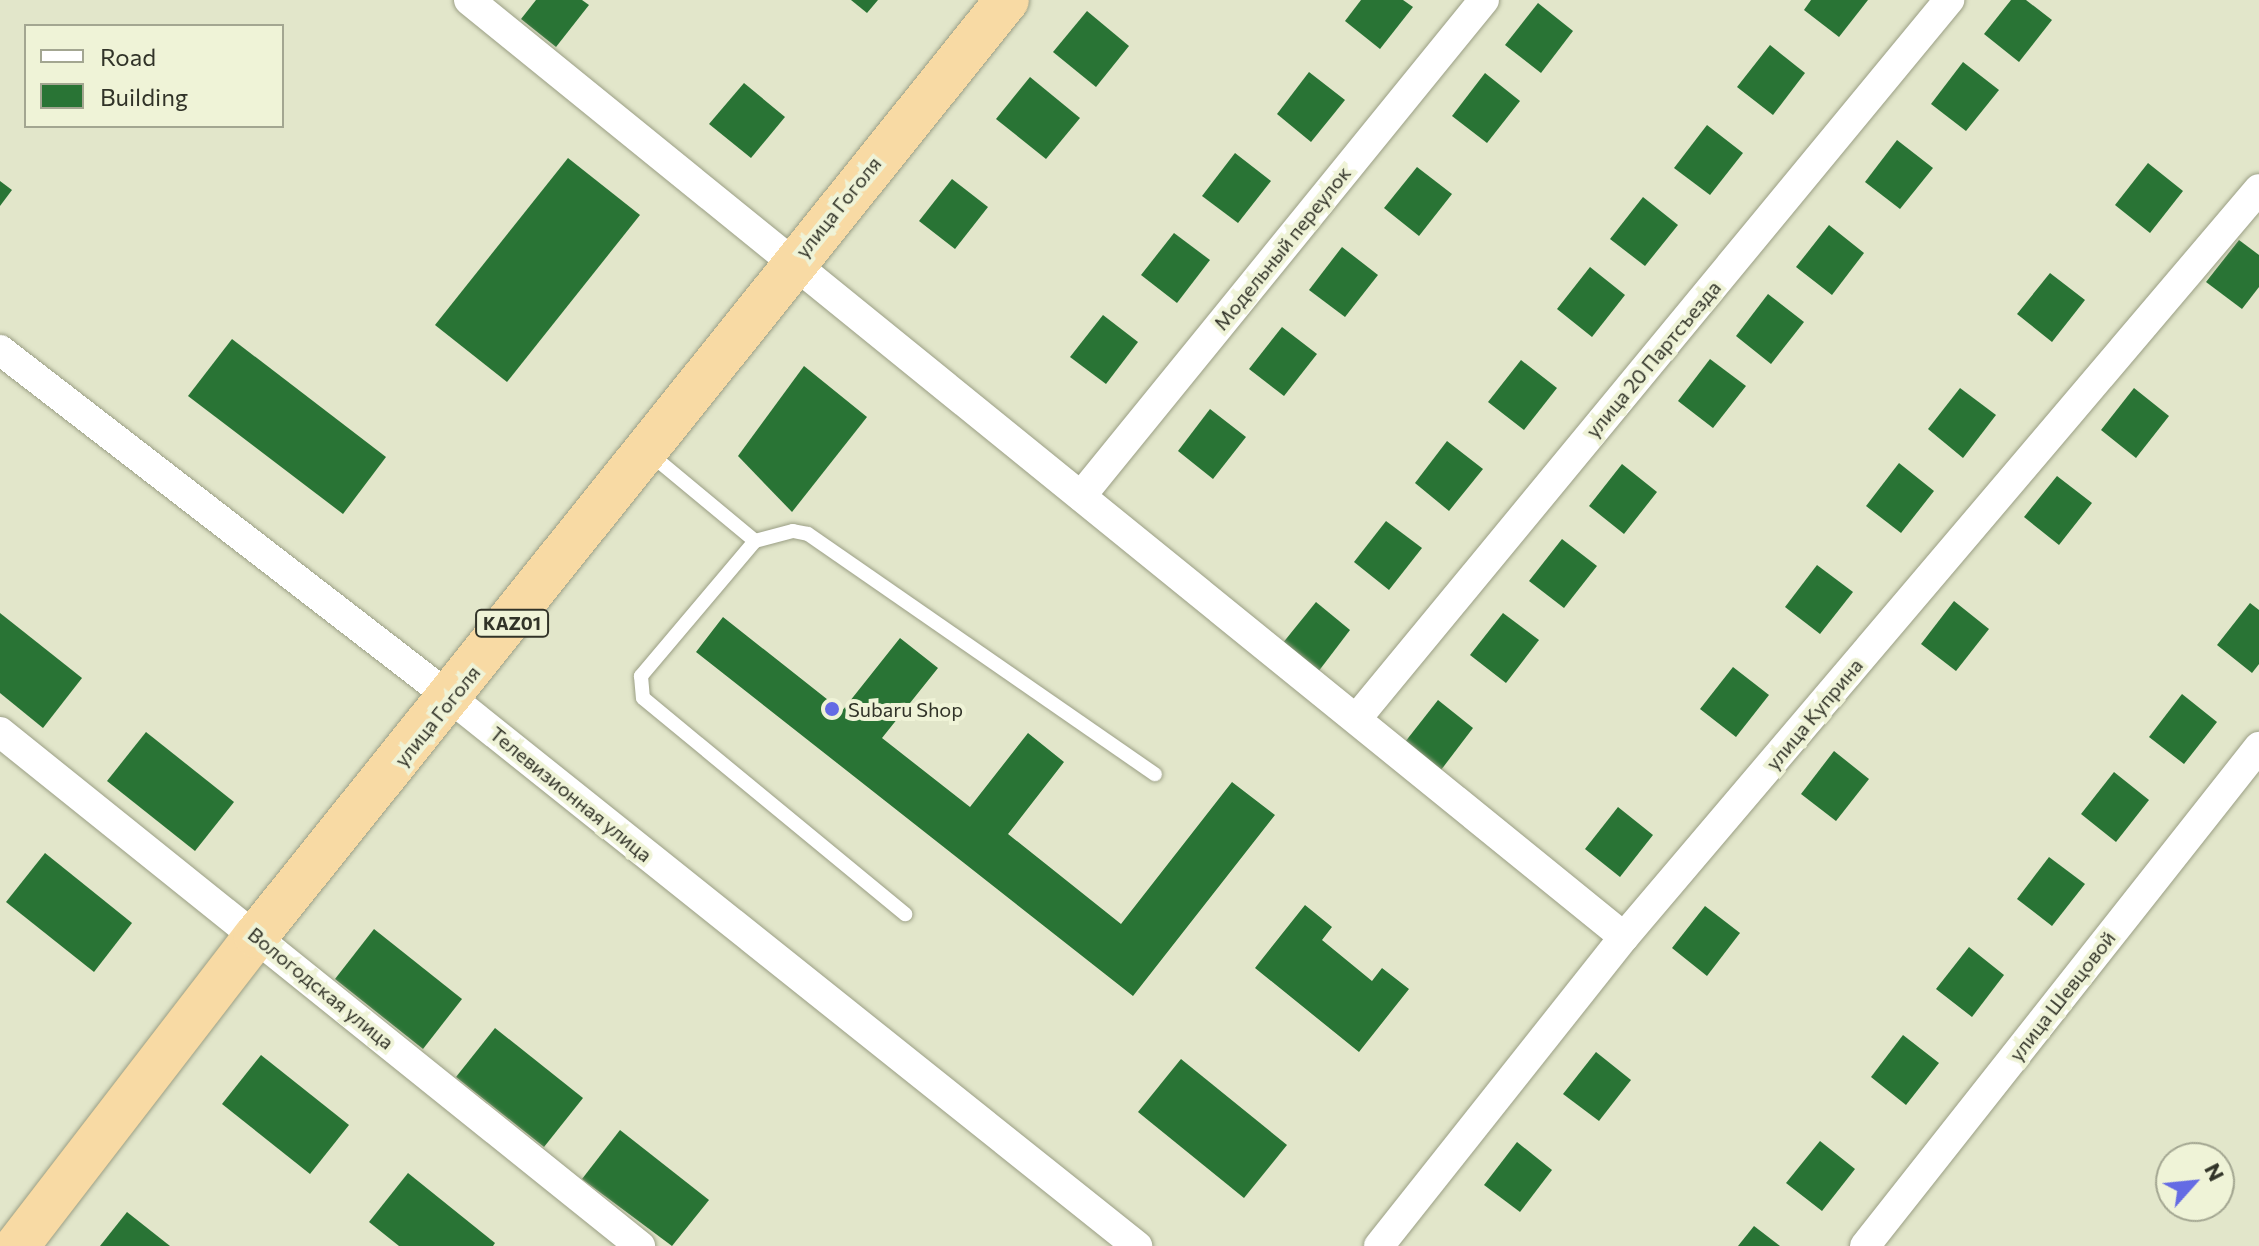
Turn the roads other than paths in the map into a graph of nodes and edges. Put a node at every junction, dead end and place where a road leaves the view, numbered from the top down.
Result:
1 (1007, 0) edge
2 (1484, 0) edge
3 (1949, 0) edge
4 (471, 1) edge
5 (2259, 189) edge
6 (790, 266) junction
7 (0, 350) edge
8 (646, 451) junction
9 (1081, 496) junction
10 (755, 541) junction
11 (452, 699) junction
12 (1357, 718) junction
13 (0, 732) edge
14 (2259, 747) edge
15 (1155, 774) dead end
16 (905, 914) dead end
17 (256, 936) junction
18 (1624, 937) junction
19 (17, 1246) edge
20 (640, 1246) edge
21 (1137, 1246) edge
22 (1379, 1246) edge
23 (1865, 1246) edge

1 - 6 highway, улица Гоголя / KАZ01
2 - 9 street, Модельный переулок
3 - 12 street, улица 20 Партсъезда
4 - 6 street
5 - 18 street, улица Куприна
6 - 8 highway, улица Гоголя / KАZ01
6 - 9 street
7 - 11 street, Телевизионная улица
8 - 10 lane
8 - 11 highway, улица Гоголя / KАZ01
9 - 12 street
10 - 15 lane
10 - 16 lane
11 - 17 highway, улица Гоголя / KАZ01
11 - 21 street, Телевизионная улица
12 - 18 street
13 - 17 street, Вологодская улица
14 - 23 street, улица Шевцовой
17 - 19 highway, улица Гоголя / KАZ01
17 - 20 street, Вологодская улица
18 - 22 street, улица Куприна

